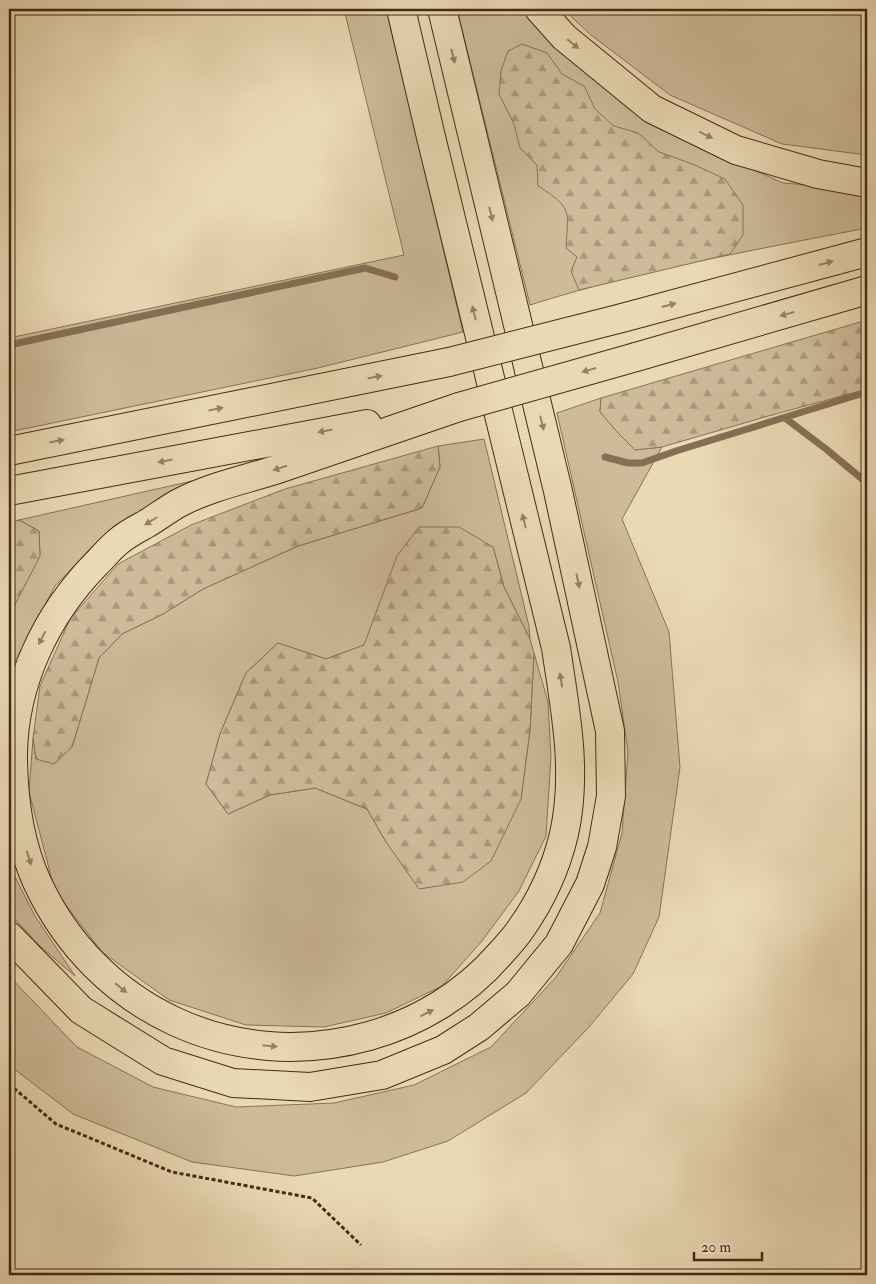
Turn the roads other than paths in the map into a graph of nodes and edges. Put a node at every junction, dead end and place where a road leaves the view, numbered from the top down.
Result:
1 (401, 9) edge
2 (442, 9) edge
3 (539, 9) edge
4 (867, 183) edge
5 (867, 252) edge
6 (867, 290) edge
7 (459, 407) junction
8 (9, 451) edge
9 (9, 491) edge
10 (9, 936) edge

7 -> 1 highway
2 -> 10 highway
3 -> 4 highway
8 -> 5 highway, bridge
6 -> 7 highway, bridge
7 -> 9 highway

